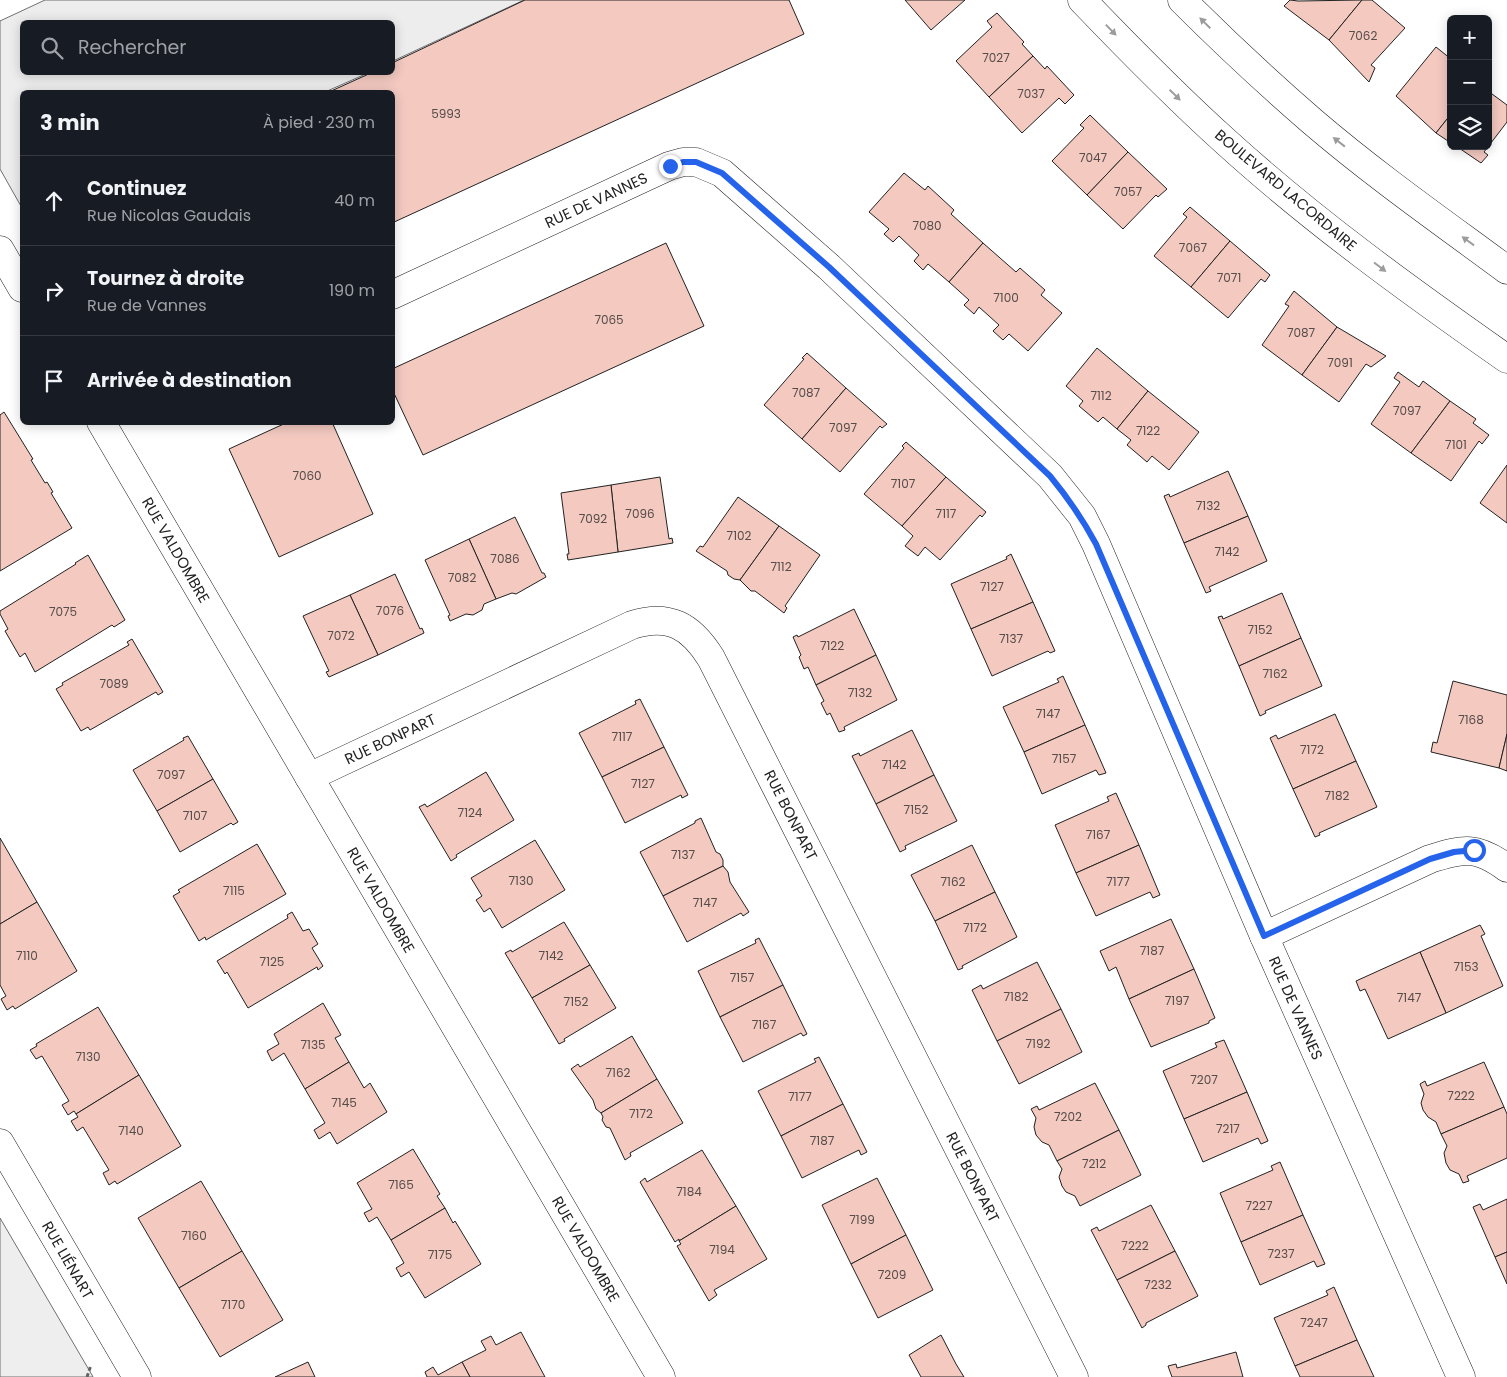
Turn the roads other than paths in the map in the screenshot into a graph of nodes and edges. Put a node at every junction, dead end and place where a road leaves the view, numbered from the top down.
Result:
1 (1082, 0) edge
2 (1182, 0) edge
3 (0, 250) edge
4 (1507, 270) edge
5 (20, 285) edge
6 (395, 294) edge
7 (1507, 359) edge
8 (109, 425) edge
9 (309, 777) junction
10 (1507, 868) edge
11 (1264, 936) junction
12 (0, 1143) edge
13 (137, 1377) edge
14 (661, 1377) edge
15 (1074, 1377) edge
16 (1461, 1377) edge

1 -> 7 street, BOULEVARD LACORDAIRE
4 -> 2 street
3 - 5 street
6 - 11 street, RUE DE VANNES
8 - 9 street, RUE VALDOMBRE
9 - 14 street, RUE VALDOMBRE
9 - 15 street, RUE BONPART
10 - 11 street
11 - 16 street, RUE DE VANNES
12 - 13 street, RUE LIÉNART

